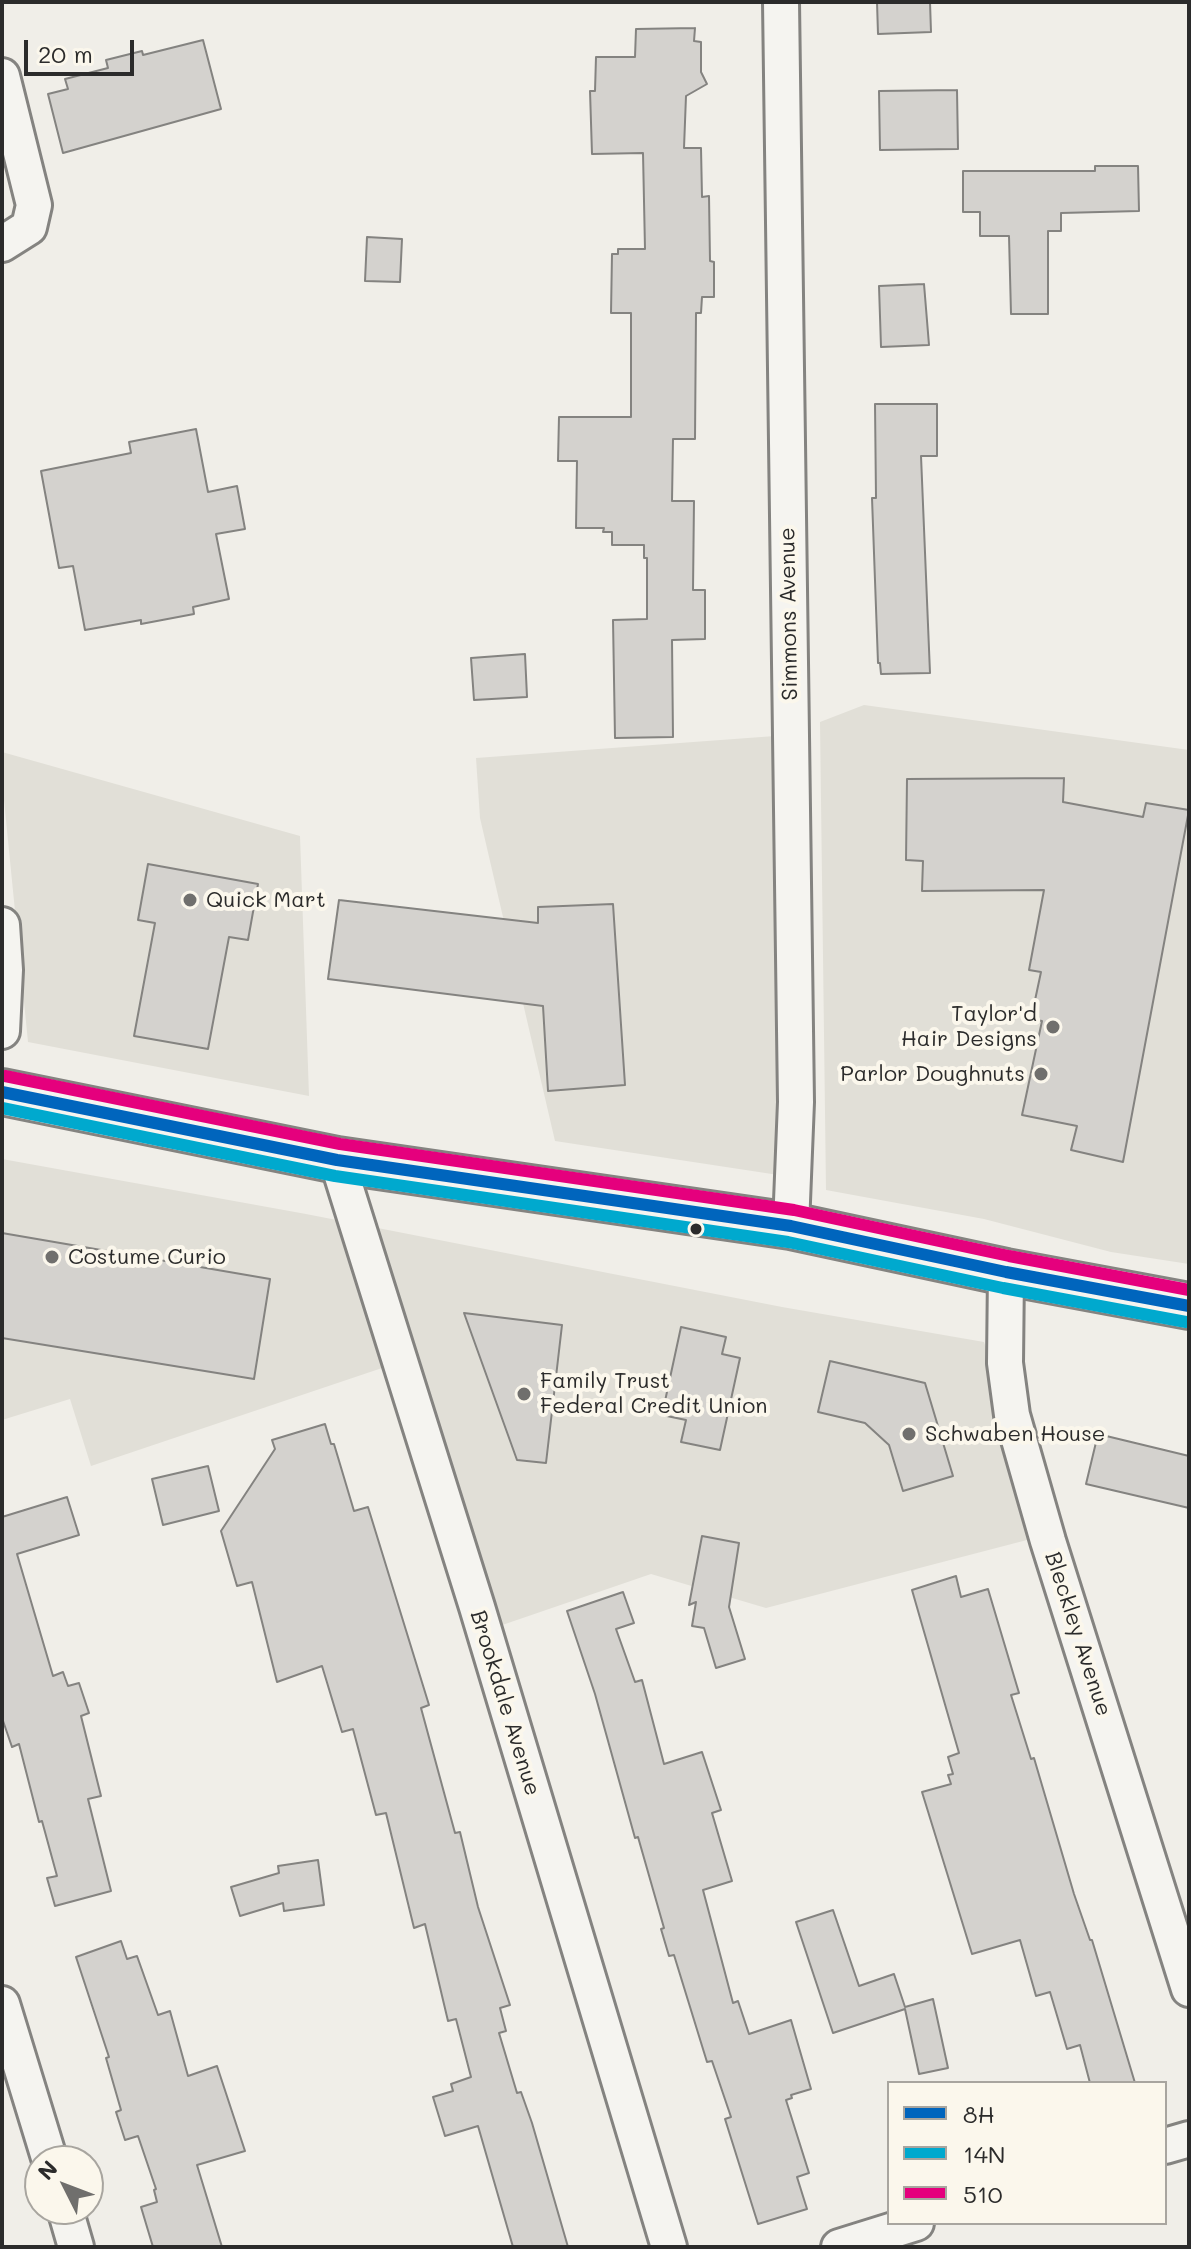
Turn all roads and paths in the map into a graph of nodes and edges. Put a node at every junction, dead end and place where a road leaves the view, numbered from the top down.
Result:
1 (781, 2) edge
2 (2, 76) edge
3 (2, 244) edge
4 (2, 925) edge
5 (2, 1031) edge
6 (2, 1092) edge
7 (337, 1160) junction
8 (791, 1226) junction
9 (1006, 1272) junction
10 (1189, 1306) edge
11 (1189, 1989) edge
12 (2, 2004) edge
13 (1189, 2139) edge
14 (45, 2145) edge
15 (1167, 2145) edge
16 (70, 2225) edge
17 (910, 2225) edge
18 (76, 2247) edge
19 (669, 2247) edge
20 (839, 2247) edge

1 - 8 street, Simmons Avenue
2 - 3 street
4 - 5 street
6 - 7 main road
7 - 8 main road
7 - 19 street, Brookdale Avenue
8 - 9 main road
9 - 10 main road
9 - 11 street, Bleckley Avenue
12 - 14 street
13 - 15 street
16 - 18 street
17 - 20 street

